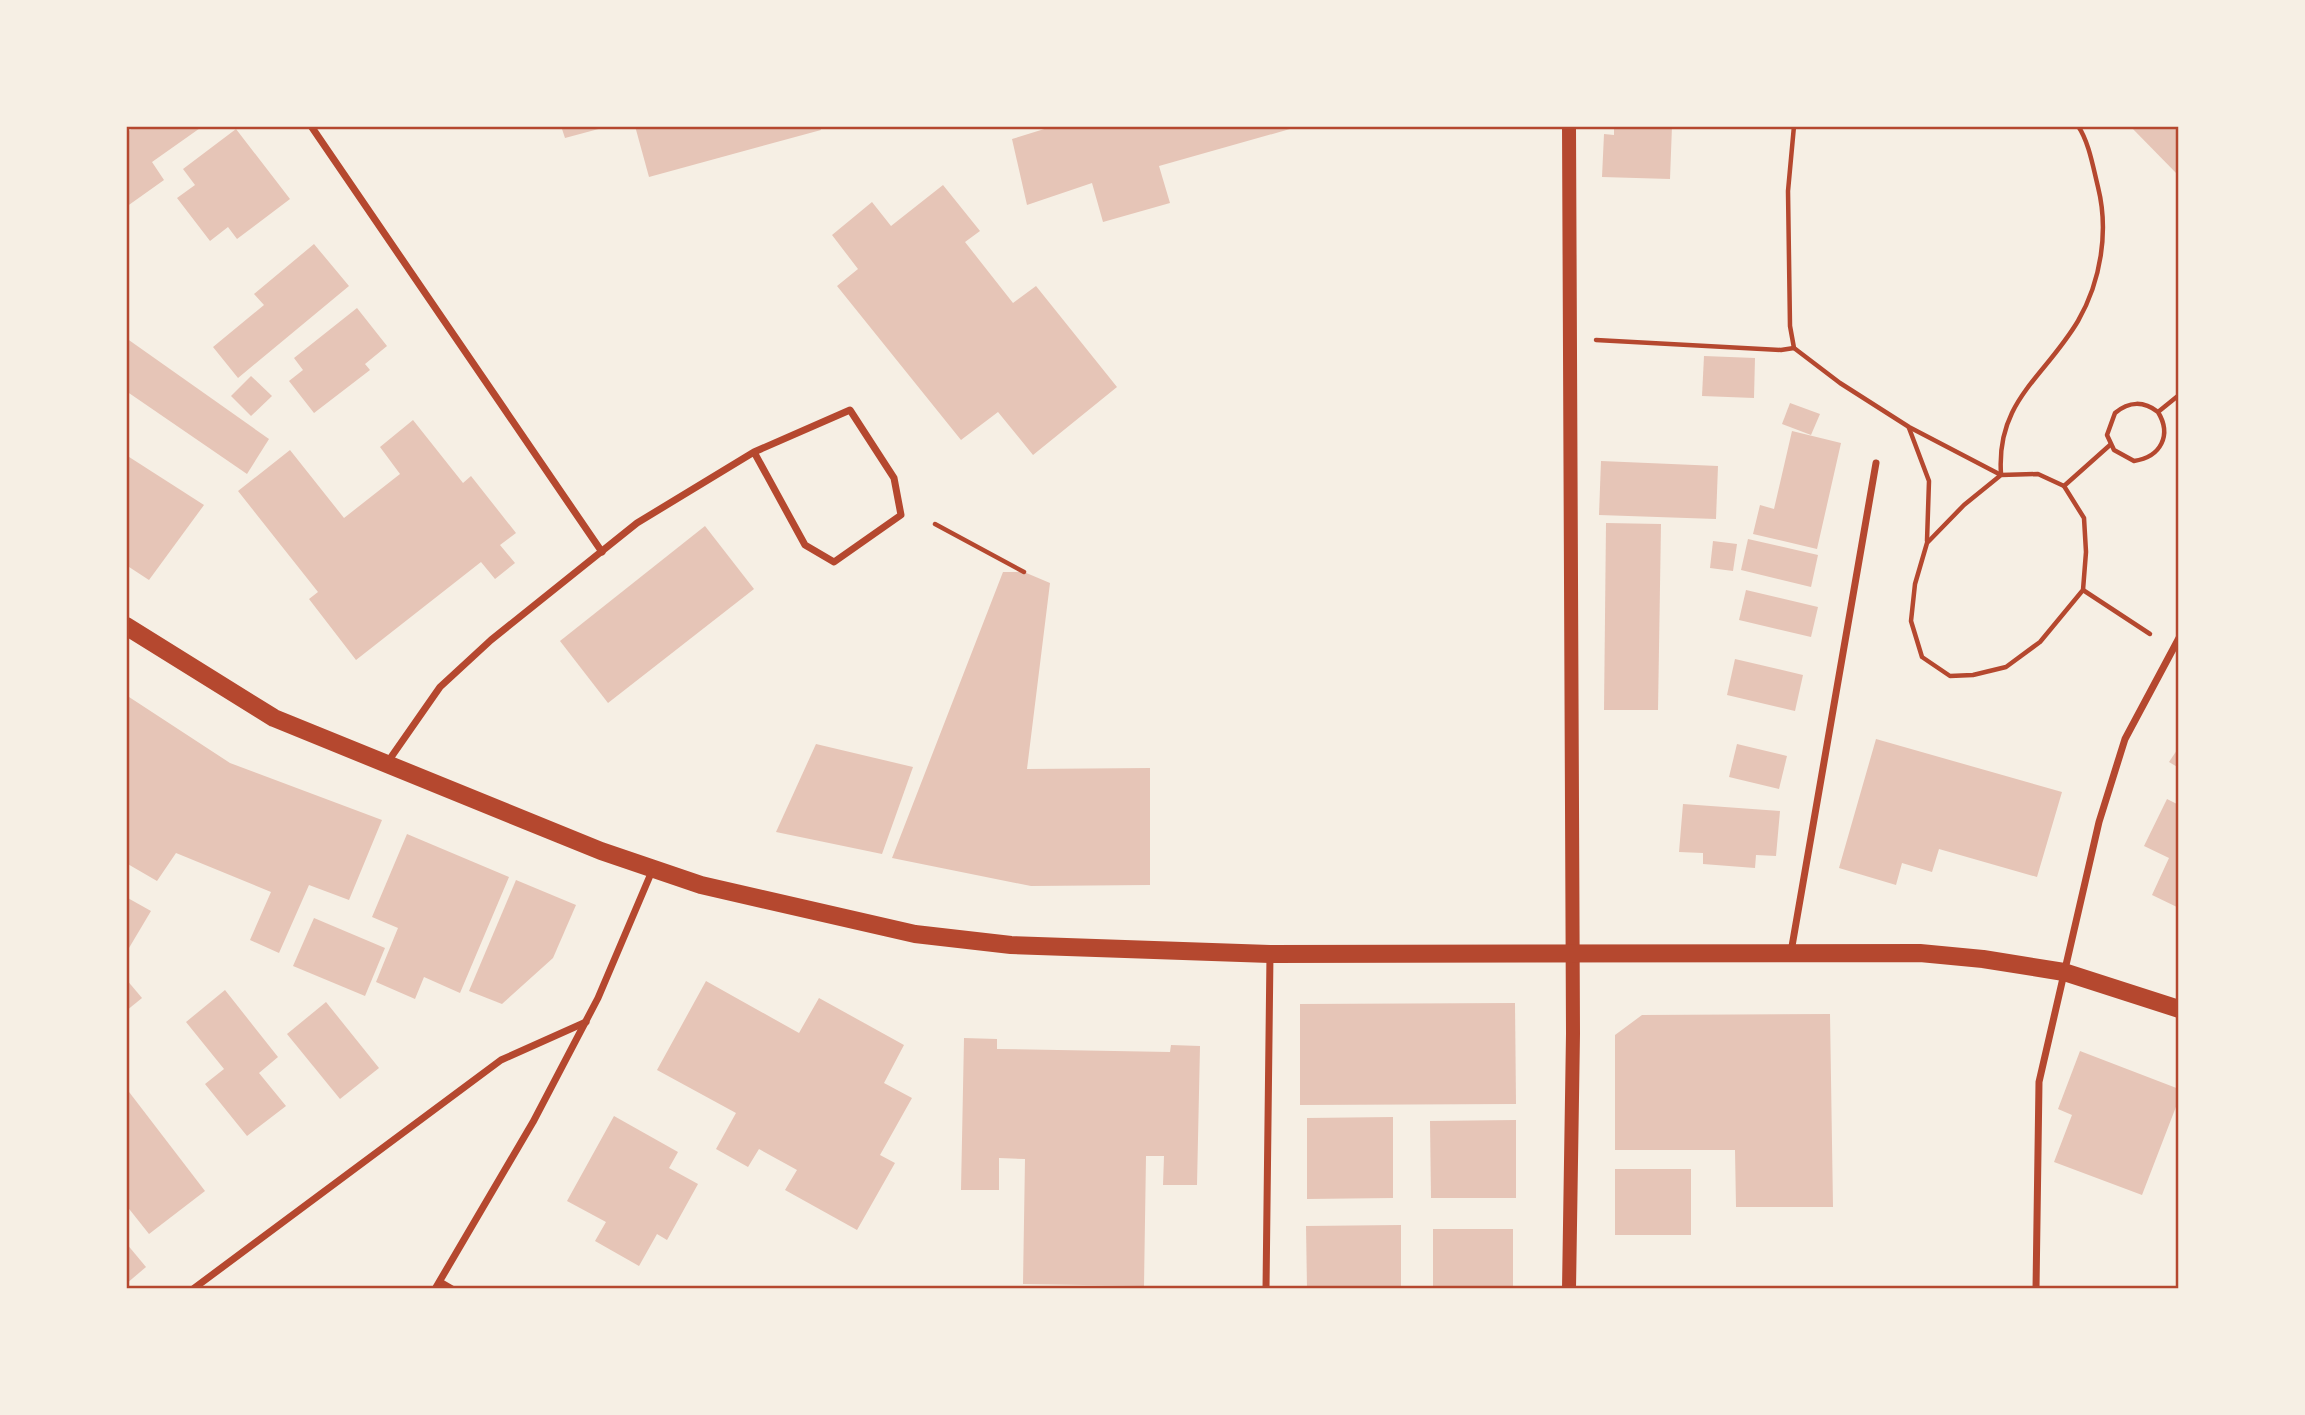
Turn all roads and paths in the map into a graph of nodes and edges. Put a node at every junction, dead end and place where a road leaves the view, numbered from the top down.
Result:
1 (311, 126) edge
2 (1569, 126) edge
3 (1794, 126) edge
4 (2077, 126) edge
5 (1594, 340) dead end
6 (1794, 348) junction
7 (2179, 395) edge
8 (2158, 412) junction
9 (1909, 427) junction
10 (2110, 445) junction
11 (754, 452) junction
12 (1877, 463) dead end
13 (2001, 475) junction
14 (2064, 486) junction
15 (935, 524) dead end
16 (1927, 543) junction
17 (602, 552) junction
18 (1024, 572) dead end
19 (2083, 590) junction
20 (126, 626) edge
21 (2150, 634) dead end
22 (2179, 638) edge
23 (386, 765) junction
24 (652, 871) junction
25 (1573, 952) junction
26 (1791, 952) junction
27 (1270, 954) junction
28 (2064, 972) junction
29 (2179, 1009) edge
30 (586, 1022) junction
31 (438, 1286) edge
32 (193, 1289) edge
33 (452, 1289) edge
34 (1266, 1289) edge
35 (1569, 1289) edge
36 (2035, 1289) edge

1 - 17 street
2 - 25 main road
3 - 6 path
4 - 13 path
5 - 6 path
6 - 9 path
7 - 8 path
8 - 10 path
8 - 10 path
9 - 13 path
9 - 16 path
10 - 14 path
11 - 11 street
11 - 17 street
12 - 26 street
13 - 14 path
13 - 16 path
14 - 19 path
15 - 18 path
16 - 19 path
17 - 23 street
19 - 21 path
20 - 23 main road
22 - 28 street
23 - 24 main road
24 - 27 main road
24 - 30 street
25 - 26 main road
25 - 27 main road
25 - 35 main road
26 - 28 main road
27 - 34 street
28 - 29 main road
28 - 36 street
30 - 31 street
30 - 32 street
31 - 33 street

